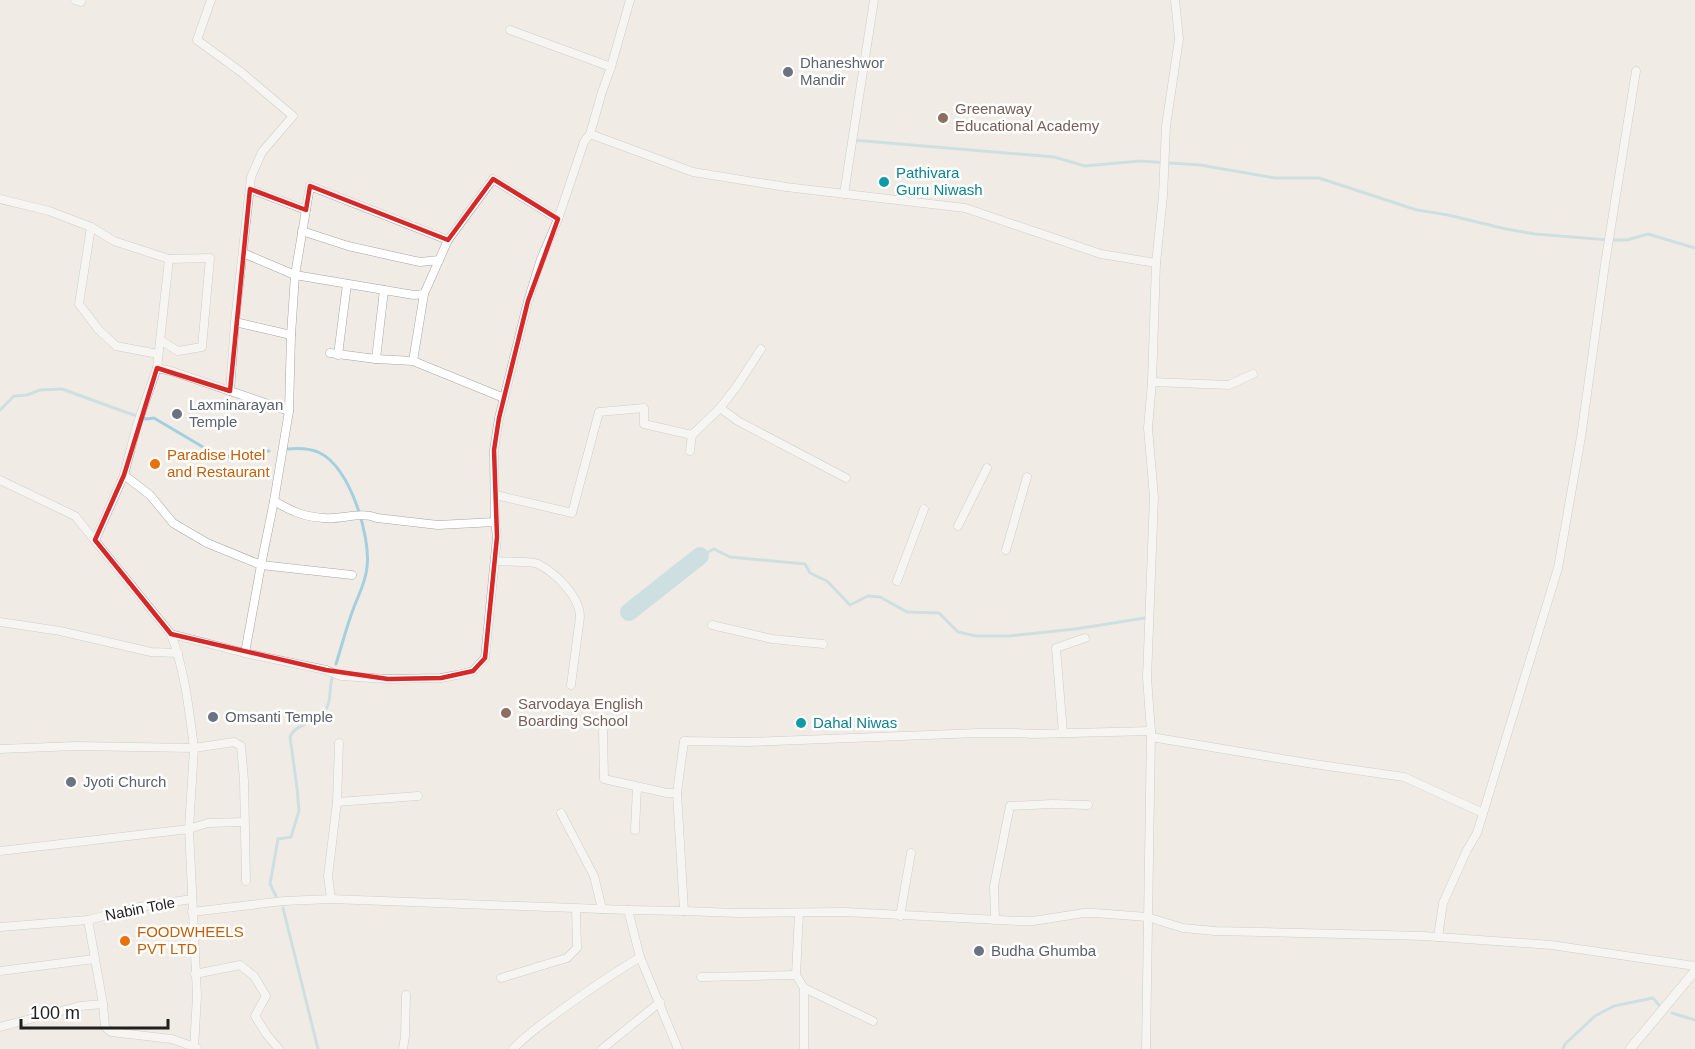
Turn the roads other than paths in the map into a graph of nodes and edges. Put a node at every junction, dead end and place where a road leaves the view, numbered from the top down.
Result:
1 (211, 0) edge
2 (630, 0) edge
3 (874, 0) edge
4 (1175, 0) edge
5 (510, 30) dead end
6 (611, 68) junction
7 (1636, 70) dead end
8 (590, 134) junction
9 (250, 189) junction
10 (844, 194) junction
11 (0, 199) edge
12 (306, 210) junction
13 (558, 219) junction
14 (92, 227) junction
15 (302, 231) junction
16 (448, 240) junction
17 (243, 253) junction
18 (169, 259) junction
19 (440, 260) junction
20 (1156, 264) junction
21 (295, 275) junction
22 (347, 284) junction
23 (384, 290) junction
24 (424, 294) junction
25 (235, 322) junction
26 (291, 335) junction
27 (160, 340) junction
28 (761, 349) dead end
29 (158, 354) junction
30 (376, 359) junction
31 (413, 361) junction
32 (157, 368) junction
33 (1253, 374) dead end
34 (1152, 382) junction
35 (230, 391) junction
36 (504, 398) junction
37 (720, 408) junction
38 (289, 411) junction
39 (692, 435) junction
40 (690, 452) dead end
41 (987, 468) dead end
42 (124, 475) junction
43 (1027, 477) dead end
44 (846, 478) dead end
45 (0, 480) edge
46 (496, 495) junction
47 (274, 501) junction
48 (924, 509) dead end
49 (495, 522) junction
50 (958, 526) dead end
51 (95, 540) junction
52 (1006, 550) dead end
53 (495, 561) junction
54 (261, 565) junction
55 (352, 576) dead end
56 (897, 581) dead end
57 (0, 622) edge
58 (712, 625) dead end
59 (171, 634) junction
60 (1085, 638) dead end
61 (823, 644) dead end
62 (178, 653) junction
63 (245, 653) junction
64 (571, 684) dead end
65 (603, 732) dead end
66 (1063, 733) junction
67 (1151, 734) junction
68 (339, 743) dead end
69 (194, 748) junction
70 (0, 749) edge
71 (637, 787) junction
72 (677, 793) junction
73 (418, 796) dead end
74 (337, 802) junction
75 (1088, 805) dead end
76 (561, 813) dead end
77 (1483, 813) junction
78 (244, 822) junction
79 (189, 830) junction
80 (635, 830) dead end
81 (0, 851) edge
82 (911, 853) dead end
83 (246, 881) dead end
84 (192, 899) junction
85 (331, 899) junction
86 (576, 909) junction
87 (602, 909) junction
88 (628, 910) junction
89 (684, 911) junction
90 (192, 912) junction
91 (799, 913) junction
92 (900, 916) junction
93 (1147, 917) junction
94 (88, 920) junction
95 (995, 920) junction
96 (0, 927) edge
97 (1438, 937) junction
98 (640, 957) junction
99 (94, 959) junction
100 (1695, 969) edge
101 (0, 971) edge
102 (195, 974) junction
103 (796, 975) junction
104 (701, 977) dead end
105 (501, 978) dead end
106 (804, 988) junction
107 (406, 995) dead end
108 (660, 1002) junction
109 (103, 1004) junction
110 (873, 1021) dead end
111 (0, 1027) edge
112 (195, 1048) edge
113 (279, 1049) edge
114 (403, 1049) edge
115 (513, 1049) edge
116 (602, 1049) edge
117 (678, 1049) edge
118 (804, 1049) edge
119 (1146, 1049) edge
120 (1630, 1049) edge

1 - 9 street
2 - 6 street
3 - 10 street
4 - 20 street
5 - 6 street
6 - 8 street
7 - 77 street
8 - 10 street
8 - 13 street
9 - 12 street
9 - 17 street
10 - 20 street
11 - 14 street
12 - 15 street
12 - 16 street
13 - 16 street
13 - 36 street
14 - 18 street
14 - 29 street
15 - 19 street
15 - 21 street
16 - 19 street
17 - 21 street
17 - 25 street
18 - 27 street
18 - 27 street
19 - 24 street
20 - 34 street
21 - 22 street
21 - 26 street
22 - 23 street
22 - 30 street
23 - 24 street
23 - 30 street
24 - 31 street
25 - 26 street
25 - 35 street
26 - 38 street
27 - 29 street
28 - 37 street
29 - 32 street
30 - 31 street
31 - 36 street
32 - 35 street
32 - 42 street
33 - 34 street
34 - 67 street
35 - 38 street
36 - 46 street
37 - 39 street
37 - 44 street
38 - 47 street
39 - 40 street
39 - 46 street
41 - 50 street
42 - 51 street
42 - 54 street
43 - 52 street
45 - 51 street
46 - 49 street
47 - 49 street
47 - 54 street
48 - 56 street
49 - 53 street
51 - 59 street
53 - 63 street
53 - 64 street
54 - 55 street
54 - 63 street
57 - 62 street
58 - 61 street
59 - 62 street
59 - 63 street
60 - 66 street
62 - 69 street
65 - 71 street
66 - 67 street
66 - 72 street
67 - 77 street
67 - 93 street
68 - 74 street
69 - 70 street
69 - 78 street
69 - 79 street
71 - 72 street
71 - 80 street
72 - 89 street
73 - 74 street
74 - 85 street
75 - 95 street
76 - 87 street
77 - 97 street
78 - 79 street
78 - 83 street
79 - 81 street
79 - 84 street
82 - 92 street
84 - 90 street
84 - 94 street, Nabin Tole
85 - 86 street
85 - 90 street
86 - 87 street
86 - 105 street
87 - 88 street
88 - 89 street
88 - 98 street
89 - 91 street
90 - 102 street
91 - 92 street
91 - 103 street
92 - 95 street
93 - 95 street
93 - 97 street
93 - 119 street
94 - 96 street, Nabin Tole
94 - 99 street, Nabin Tole
97 - 100 street
98 - 108 street
98 - 115 street
99 - 101 street
99 - 109 street, Nabin Tole
100 - 120 street
102 - 112 street
102 - 113 street
103 - 104 street
103 - 106 street
106 - 110 street
106 - 118 street
107 - 114 street
108 - 116 street
108 - 117 street
109 - 111 street
109 - 112 street, Nabin Tole

